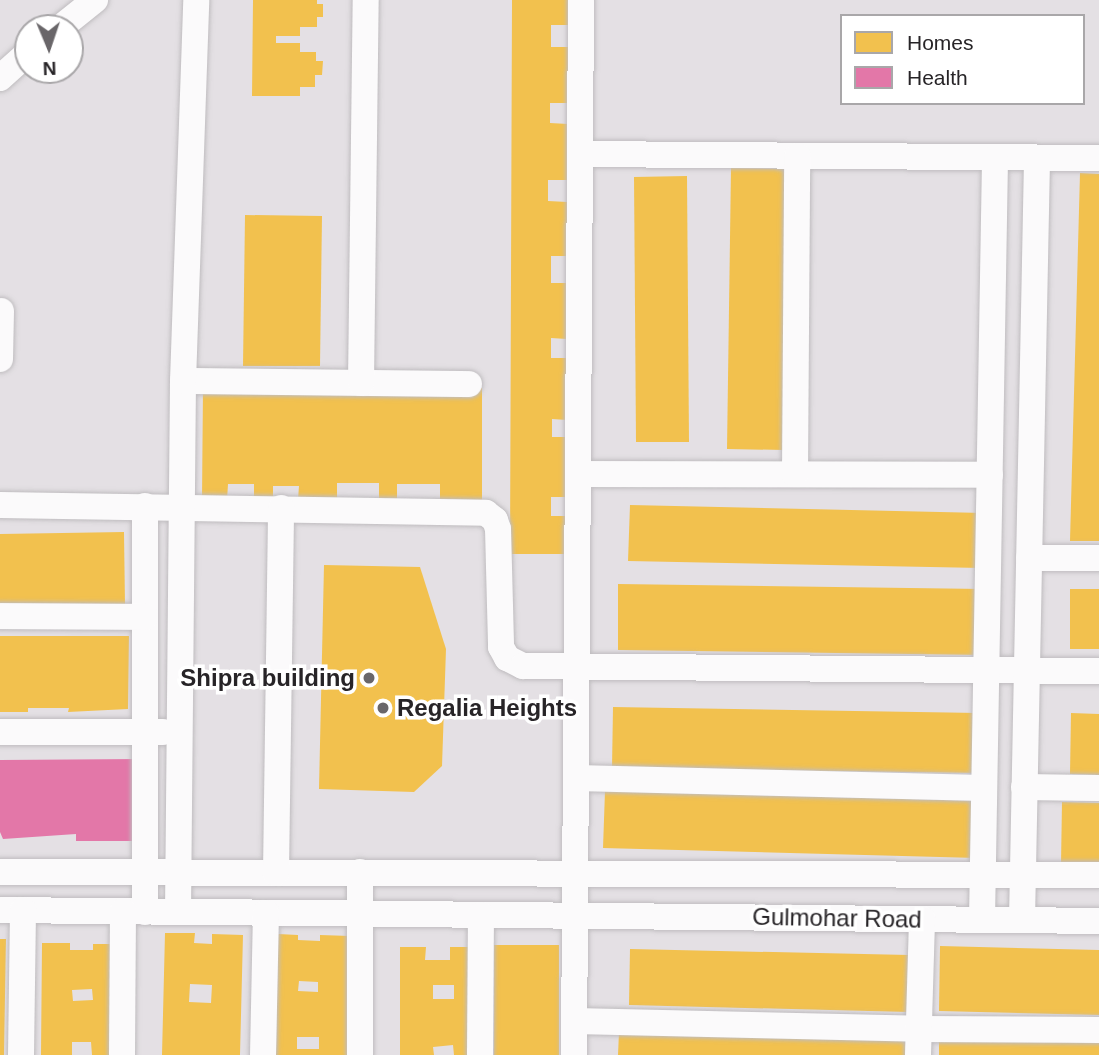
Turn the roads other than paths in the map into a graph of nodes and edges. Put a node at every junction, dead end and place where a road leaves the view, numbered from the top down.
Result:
1 (94, 0) edge
2 (196, 0) edge
3 (366, 0) edge
4 (581, 0) edge
5 (77, 14) edge
6 (14, 65) edge
7 (0, 78) edge
8 (580, 154) junction
9 (797, 156) junction
10 (995, 158) junction
11 (1037, 158) junction
12 (1099, 158) edge
13 (1, 311) edge
14 (0, 359) edge
15 (183, 381) junction
16 (360, 383) junction
17 (469, 384) dead end
18 (578, 474) junction
19 (795, 474) junction
20 (990, 475) junction
21 (0, 505) edge
22 (145, 506) junction
23 (182, 507) junction
24 (281, 508) junction
25 (1029, 558) junction
26 (1099, 558) edge
27 (0, 615) edge
28 (145, 617) junction
29 (576, 668) junction
30 (986, 670) junction
31 (1027, 670) junction
32 (1099, 671) edge
33 (0, 732) edge
34 (145, 732) junction
35 (180, 733) junction
36 (576, 778) junction
37 (984, 788) junction
38 (1024, 788) junction
39 (1099, 788) edge
40 (0, 872) edge
41 (145, 872) junction
42 (178, 872) junction
43 (360, 872) junction
44 (276, 873) junction
45 (575, 873) junction
46 (982, 873) junction
47 (1023, 874) junction
48 (1099, 875) edge
49 (11, 910) edge
50 (134, 911) junction
51 (178, 912) junction
52 (266, 913) junction
53 (362, 914) junction
54 (481, 915) junction
55 (575, 916) junction
56 (922, 919) junction
57 (982, 919) junction
58 (1022, 920) junction
59 (1099, 921) edge
60 (574, 1021) junction
61 (1099, 1030) edge
62 (918, 1042) edge
63 (21, 1055) edge
64 (122, 1055) edge
65 (263, 1055) edge
66 (360, 1055) edge
67 (480, 1055) edge
68 (574, 1055) edge

1 - 5 street
2 - 15 street
3 - 16 street
4 - 8 street
6 - 7 street
8 - 9 street
8 - 18 street
9 - 10 street
9 - 19 street
10 - 11 street
10 - 20 street
11 - 12 street
11 - 25 street
13 - 14 street
15 - 16 street
15 - 23 street
16 - 17 street
18 - 19 street
18 - 29 street
19 - 20 street
20 - 30 street
21 - 22 street
22 - 23 street
22 - 28 street
23 - 24 street
23 - 35 street
24 - 29 street
24 - 44 street
25 - 26 street
25 - 31 street
27 - 28 street
28 - 34 street
29 - 30 street
29 - 36 street
30 - 31 street
30 - 37 street
31 - 32 street
31 - 38 street
33 - 34 street
34 - 35 street
34 - 41 street
35 - 42 street
36 - 37 street
36 - 45 street
37 - 46 street
38 - 39 street
38 - 47 street
40 - 41 street, Gulmohar Road
41 - 42 street, Gulmohar Road
41 - 50 street
42 - 44 street, Gulmohar Road
42 - 51 street
43 - 44 street, Gulmohar Road
43 - 45 street, Gulmohar Road
43 - 53 street
45 - 46 street, Gulmohar Road
45 - 55 street
46 - 47 street, Gulmohar Road
46 - 57 street
47 - 48 street, Gulmohar Road
47 - 58 street
49 - 50 street, Gulmohar Road
49 - 63 street
50 - 51 street, Gulmohar Road
50 - 64 street
51 - 52 street, Gulmohar Road
52 - 53 street, Gulmohar Road
52 - 65 street
53 - 54 street, Gulmohar Road
53 - 66 street
54 - 55 street, Gulmohar Road
54 - 67 street
55 - 56 street, Gulmohar Road
55 - 60 street
56 - 57 street, Gulmohar Road
56 - 62 street
57 - 58 street, Gulmohar Road
58 - 59 street, Gulmohar Road
60 - 62 street
60 - 68 street
61 - 62 street

